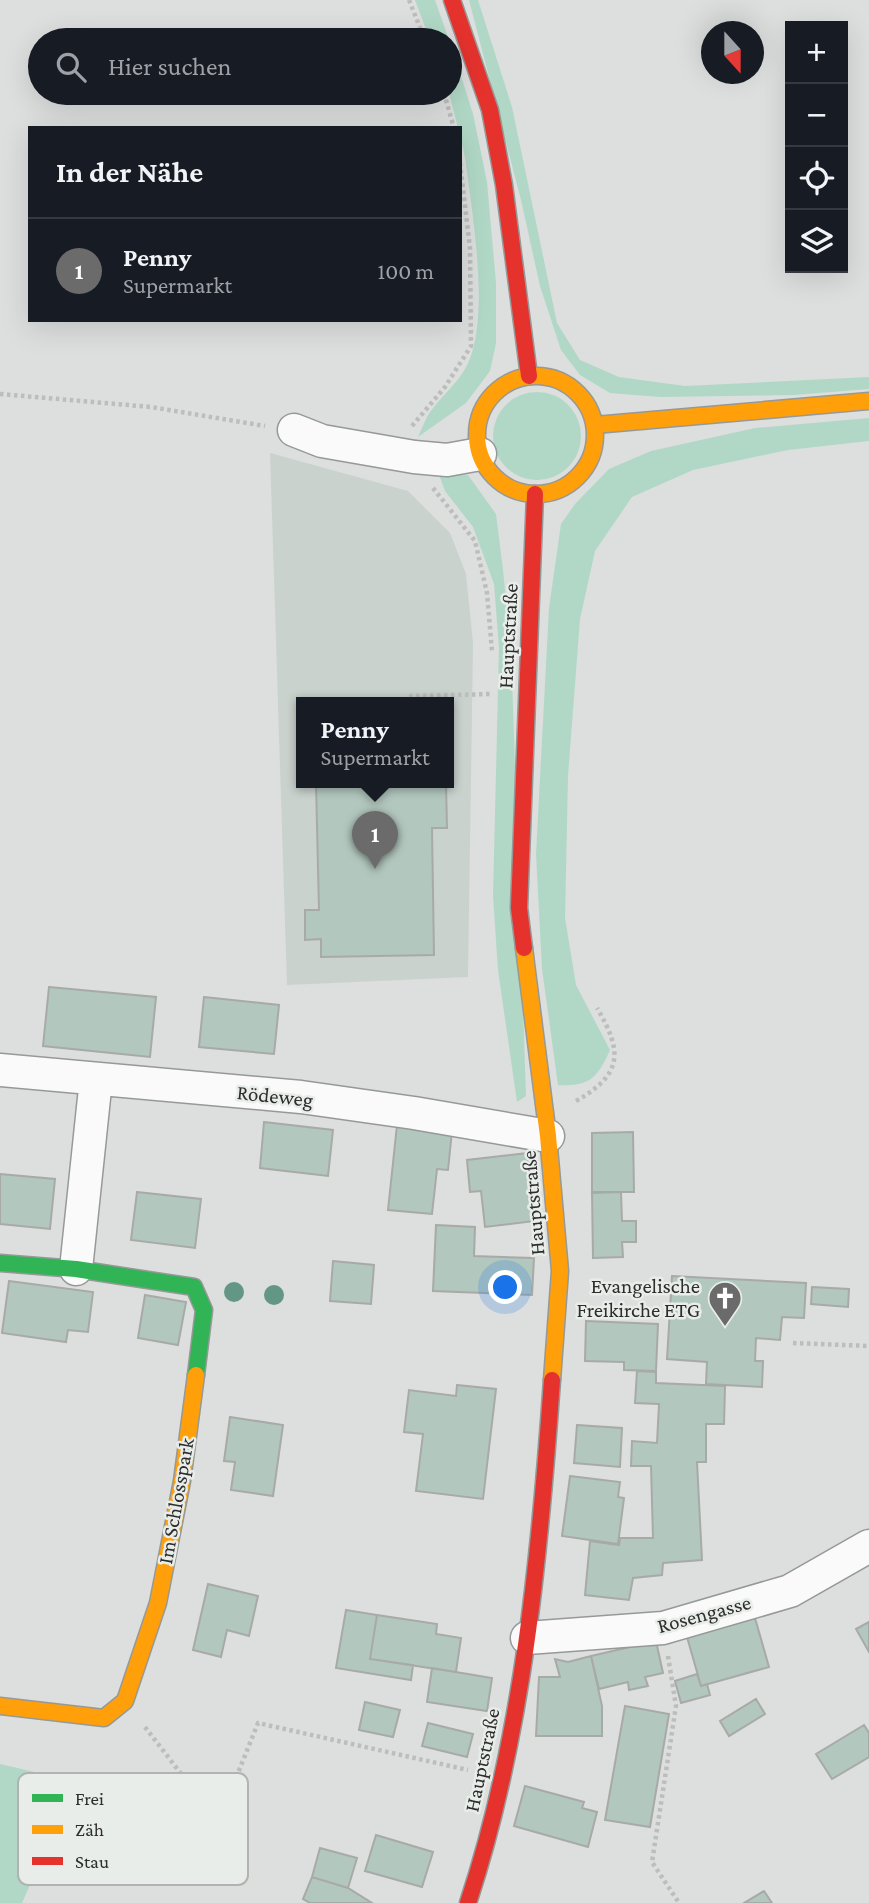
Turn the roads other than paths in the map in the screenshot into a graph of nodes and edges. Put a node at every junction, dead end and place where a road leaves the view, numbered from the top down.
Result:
1 (452, 0) edge
2 (462, 28) edge
3 (462, 28) edge
4 (528, 376) junction
5 (869, 401) edge
6 (595, 425) junction
7 (294, 430) road end
8 (480, 454) junction
9 (535, 494) junction
10 (0, 1070) edge
11 (96, 1079) junction
12 (546, 1125) junction
13 (0, 1263) edge
14 (76, 1269) junction
15 (869, 1546) edge
16 (527, 1638) junction
17 (0, 1706) edge
18 (468, 1903) edge

1 - 3 main road
2 - 4 main road
4 - 6 main road
4 - 8 main road
5 - 6 main road
6 - 9 main road
7 - 8 street
8 - 9 main road
9 - 12 main road, Hauptstraße
10 - 11 street, Rödeweg
11 - 12 street, Rödeweg
11 - 14 street
12 - 16 main road, Hauptstraße
13 - 14 main road, Im Schlosspark
14 - 17 main road, Im Schlosspark
15 - 16 street, Rosengasse
16 - 18 main road, Hauptstraße

